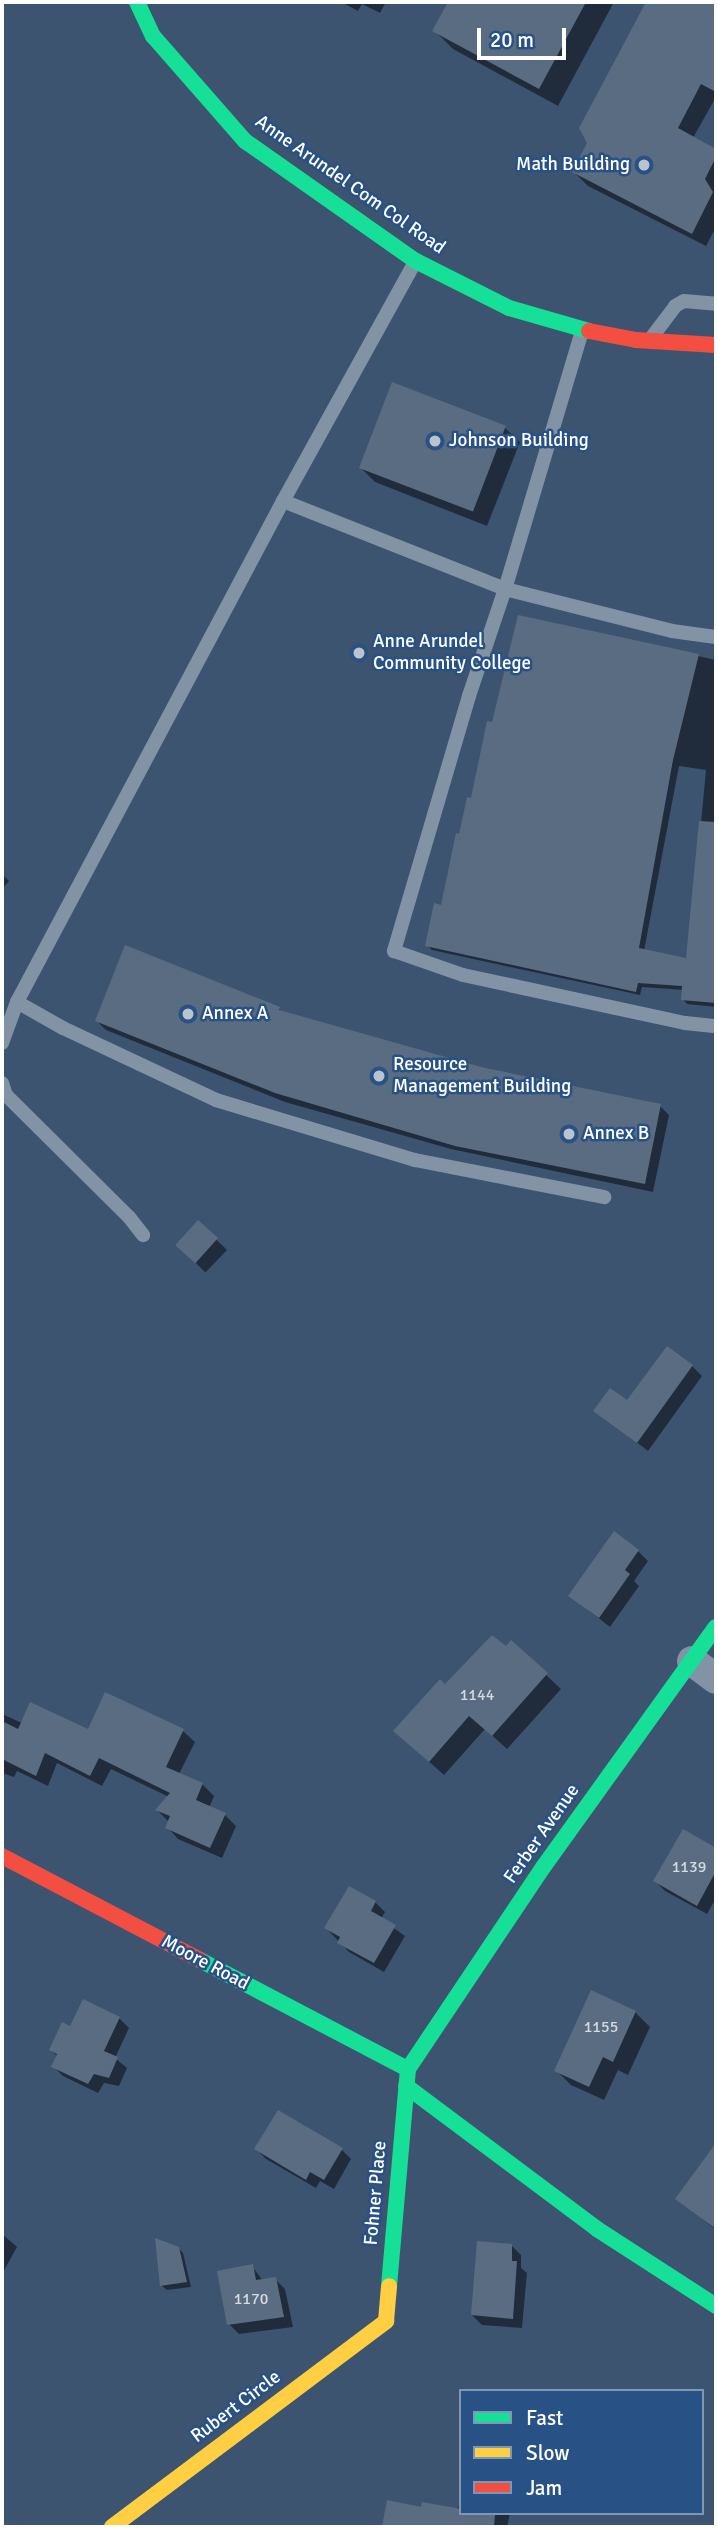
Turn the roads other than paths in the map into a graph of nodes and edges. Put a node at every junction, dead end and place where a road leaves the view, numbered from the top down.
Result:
1 (137, 2) edge
2 (415, 261) junction
3 (716, 304) edge
4 (583, 330) junction
5 (649, 341) junction
6 (716, 345) edge
7 (283, 501) junction
8 (505, 589) junction
9 (716, 637) edge
10 (18, 1002) junction
11 (716, 1026) edge
12 (2, 1042) edge
13 (2, 1083) edge
14 (604, 1196) dead end
15 (143, 1235) dead end
16 (716, 1627) edge
17 (692, 1661) junction
18 (716, 1679) edge
19 (2, 1858) edge
20 (407, 2078) junction
21 (716, 2306) edge
22 (386, 2321) joint
23 (112, 2527) edge

1 - 2 street, Anne Arundel Com Col Road
2 - 4 street, Anne Arundel Com Col Road
2 - 7 lane
3 - 5 lane
4 - 5 street, Anne Arundel Com Col Road
4 - 8 lane
5 - 6 street, Anne Arundel Com Col Road
7 - 8 lane
7 - 10 lane
8 - 9 lane
8 - 11 lane
10 - 12 lane
10 - 14 lane
13 - 15 lane
16 - 17 street, Ferber Avenue
17 - 18 street
17 - 20 street, Ferber Avenue
19 - 20 street, Moore Road
20 - 21 street, Moore Road
20 - 22 street, Fohner Place
22 - 23 street, Rubert Circle

